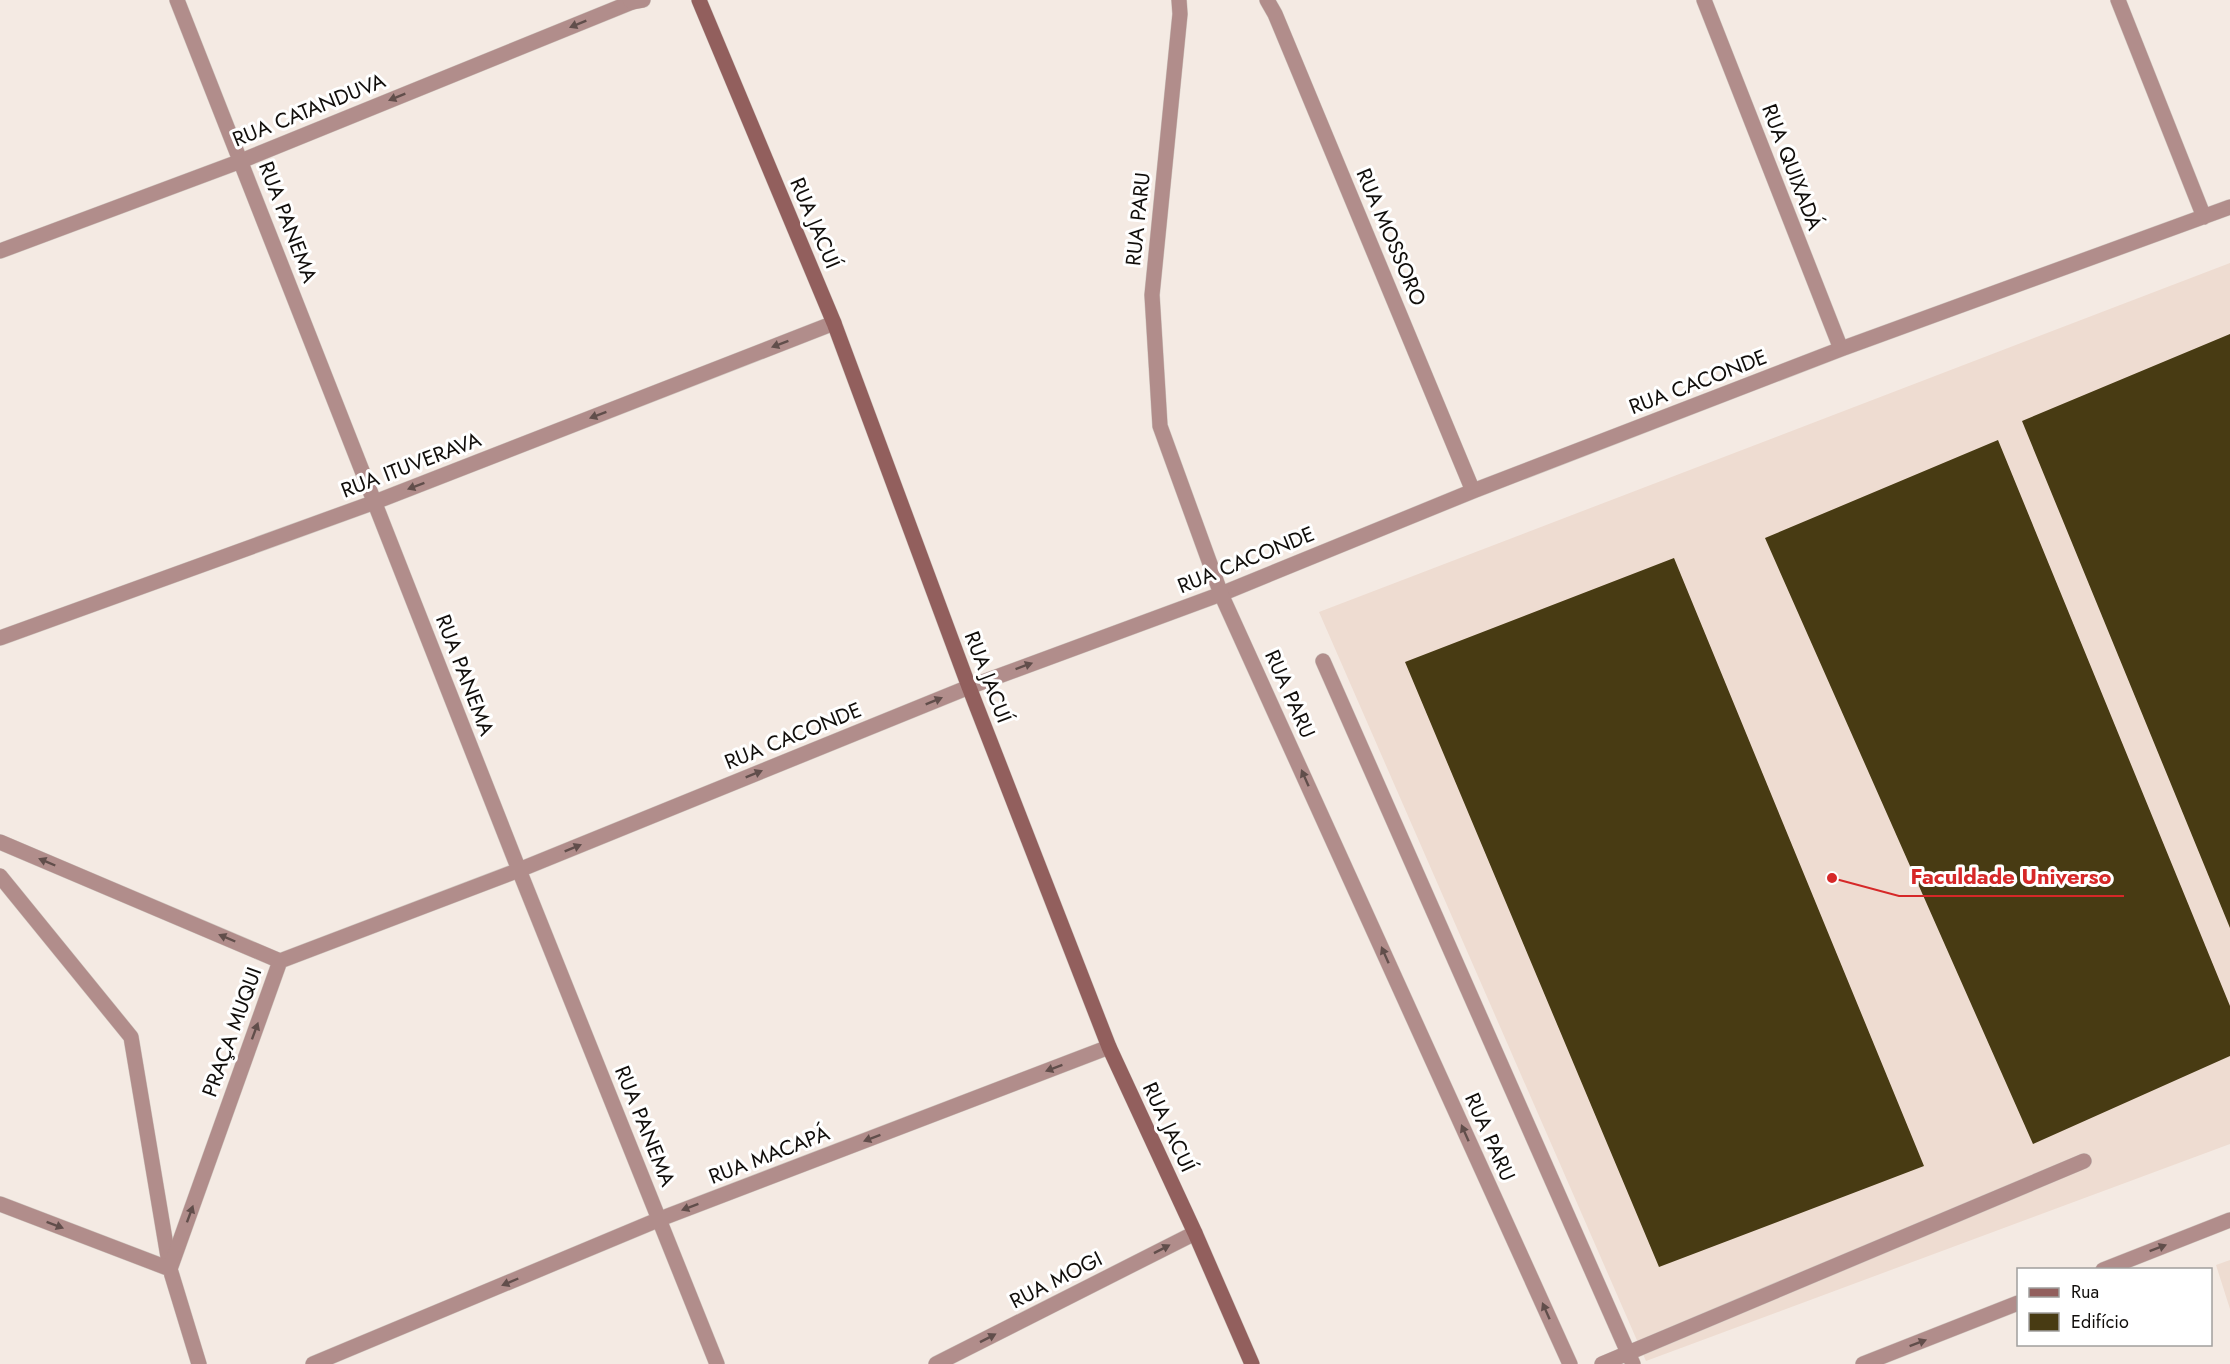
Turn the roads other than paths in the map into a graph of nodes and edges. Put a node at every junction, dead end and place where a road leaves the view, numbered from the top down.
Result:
1 (177, 0) edge
2 (699, 0) edge
3 (1179, 0) edge
4 (1267, 0) edge
5 (1704, 0) edge
6 (2118, 0) edge
7 (635, 1) edge
8 (242, 160) junction
9 (2230, 207) edge
10 (2204, 217) junction
11 (0, 250) edge
12 (834, 323) junction
13 (1841, 349) junction
14 (1473, 491) junction
15 (375, 502) junction
16 (1221, 594) junction
17 (0, 638) edge
18 (1323, 661) dead end
19 (969, 687) junction
20 (0, 842) edge
21 (519, 870) junction
22 (0, 876) edge
23 (280, 961) junction
24 (1109, 1047) junction
25 (2084, 1161) dead end
26 (0, 1204) edge
27 (660, 1219) junction
28 (2230, 1220) edge
29 (1195, 1233) junction
30 (2106, 1268) edge
31 (170, 1269) junction
32 (2017, 1304) edge
33 (1630, 1359) edge
34 (199, 1364) edge
35 (313, 1364) edge
36 (717, 1364) edge
37 (936, 1364) edge
38 (1252, 1364) edge
39 (1570, 1364) edge
40 (1602, 1364) edge
41 (1863, 1364) edge

1 - 8 street, RUA PANEMA
2 - 12 main road, RUA JACUÍ
3 - 16 street, RUA PARU
4 - 14 street, RUA MOSSORO
5 - 13 street, RUA QUIXADÁ
6 - 10 street
7 -> 8 street, RUA CATANDUVA
8 - 11 street, RUA CATANDUVA
8 - 15 street, RUA PANEMA
9 - 10 street, RUA CACONDE
10 - 13 street, RUA CACONDE
12 -> 15 street, RUA ITUVERAVA
12 - 19 main road, RUA JACUÍ
13 - 14 street, RUA CACONDE
14 - 16 street, RUA CACONDE
15 - 17 street, RUA ITUVERAVA
15 - 21 street, RUA PANEMA
19 -> 16 street, RUA CACONDE
39 -> 16 street, RUA PARU
18 - 33 street
21 -> 19 street, RUA CACONDE
19 - 24 main road, RUA JACUÍ
23 -> 20 street, PRAÇA MUQUI
21 - 23 street, RUA CACONDE
21 - 27 street, RUA PANEMA
22 - 31 street
31 -> 23 street, PRAÇA MUQUI
24 -> 27 street, RUA MACAPÁ
24 - 29 main road, RUA JACUÍ
25 - 33 street
26 -> 31 street
27 -> 35 street, RUA MACAPÁ
27 - 36 street, RUA PANEMA
30 -> 28 street
37 -> 29 street, RUA MOGI
29 - 38 main road, RUA JACUÍ
31 - 34 street
41 -> 32 street
33 - 40 street

